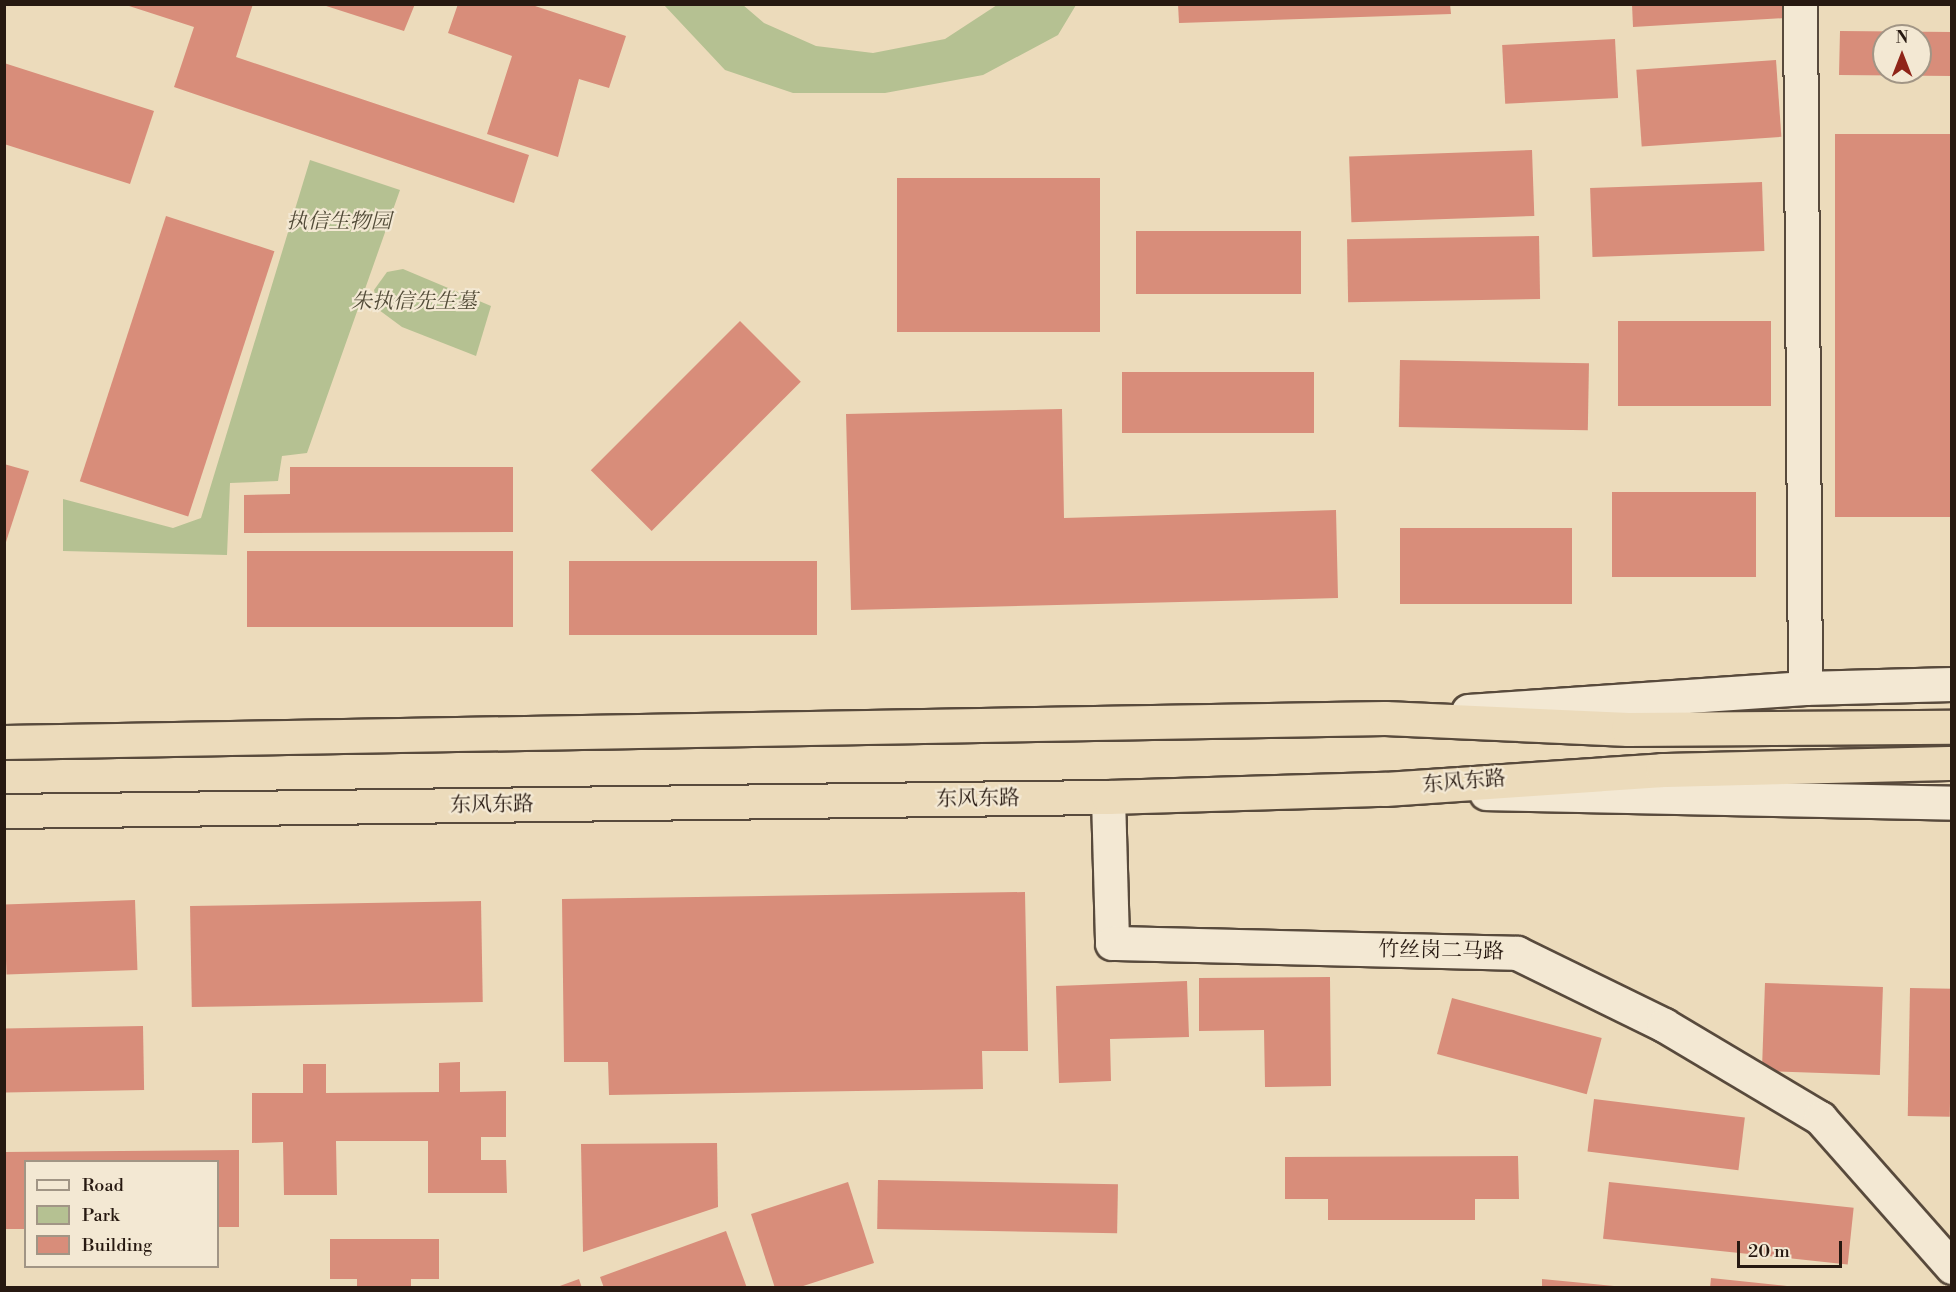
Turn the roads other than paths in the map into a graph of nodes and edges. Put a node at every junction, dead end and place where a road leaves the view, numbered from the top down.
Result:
1 (1800, 4) edge
2 (1952, 684) edge
3 (1805, 688) junction
4 (1385, 718) junction
5 (1952, 727) edge
6 (4, 742) edge
7 (1952, 763) edge
8 (1385, 789) junction
9 (1108, 797) junction
10 (1952, 803) edge
11 (4, 811) edge
12 (1952, 1267) edge

1 - 3 street
2 - 3 street
3 - 4 street
4 - 5 highway
4 - 6 highway
7 - 8 highway, 东风东路
8 - 9 highway, 东风东路
8 - 10 street
9 - 11 highway, 东风东路
9 - 12 street, 竹丝岗二马路

